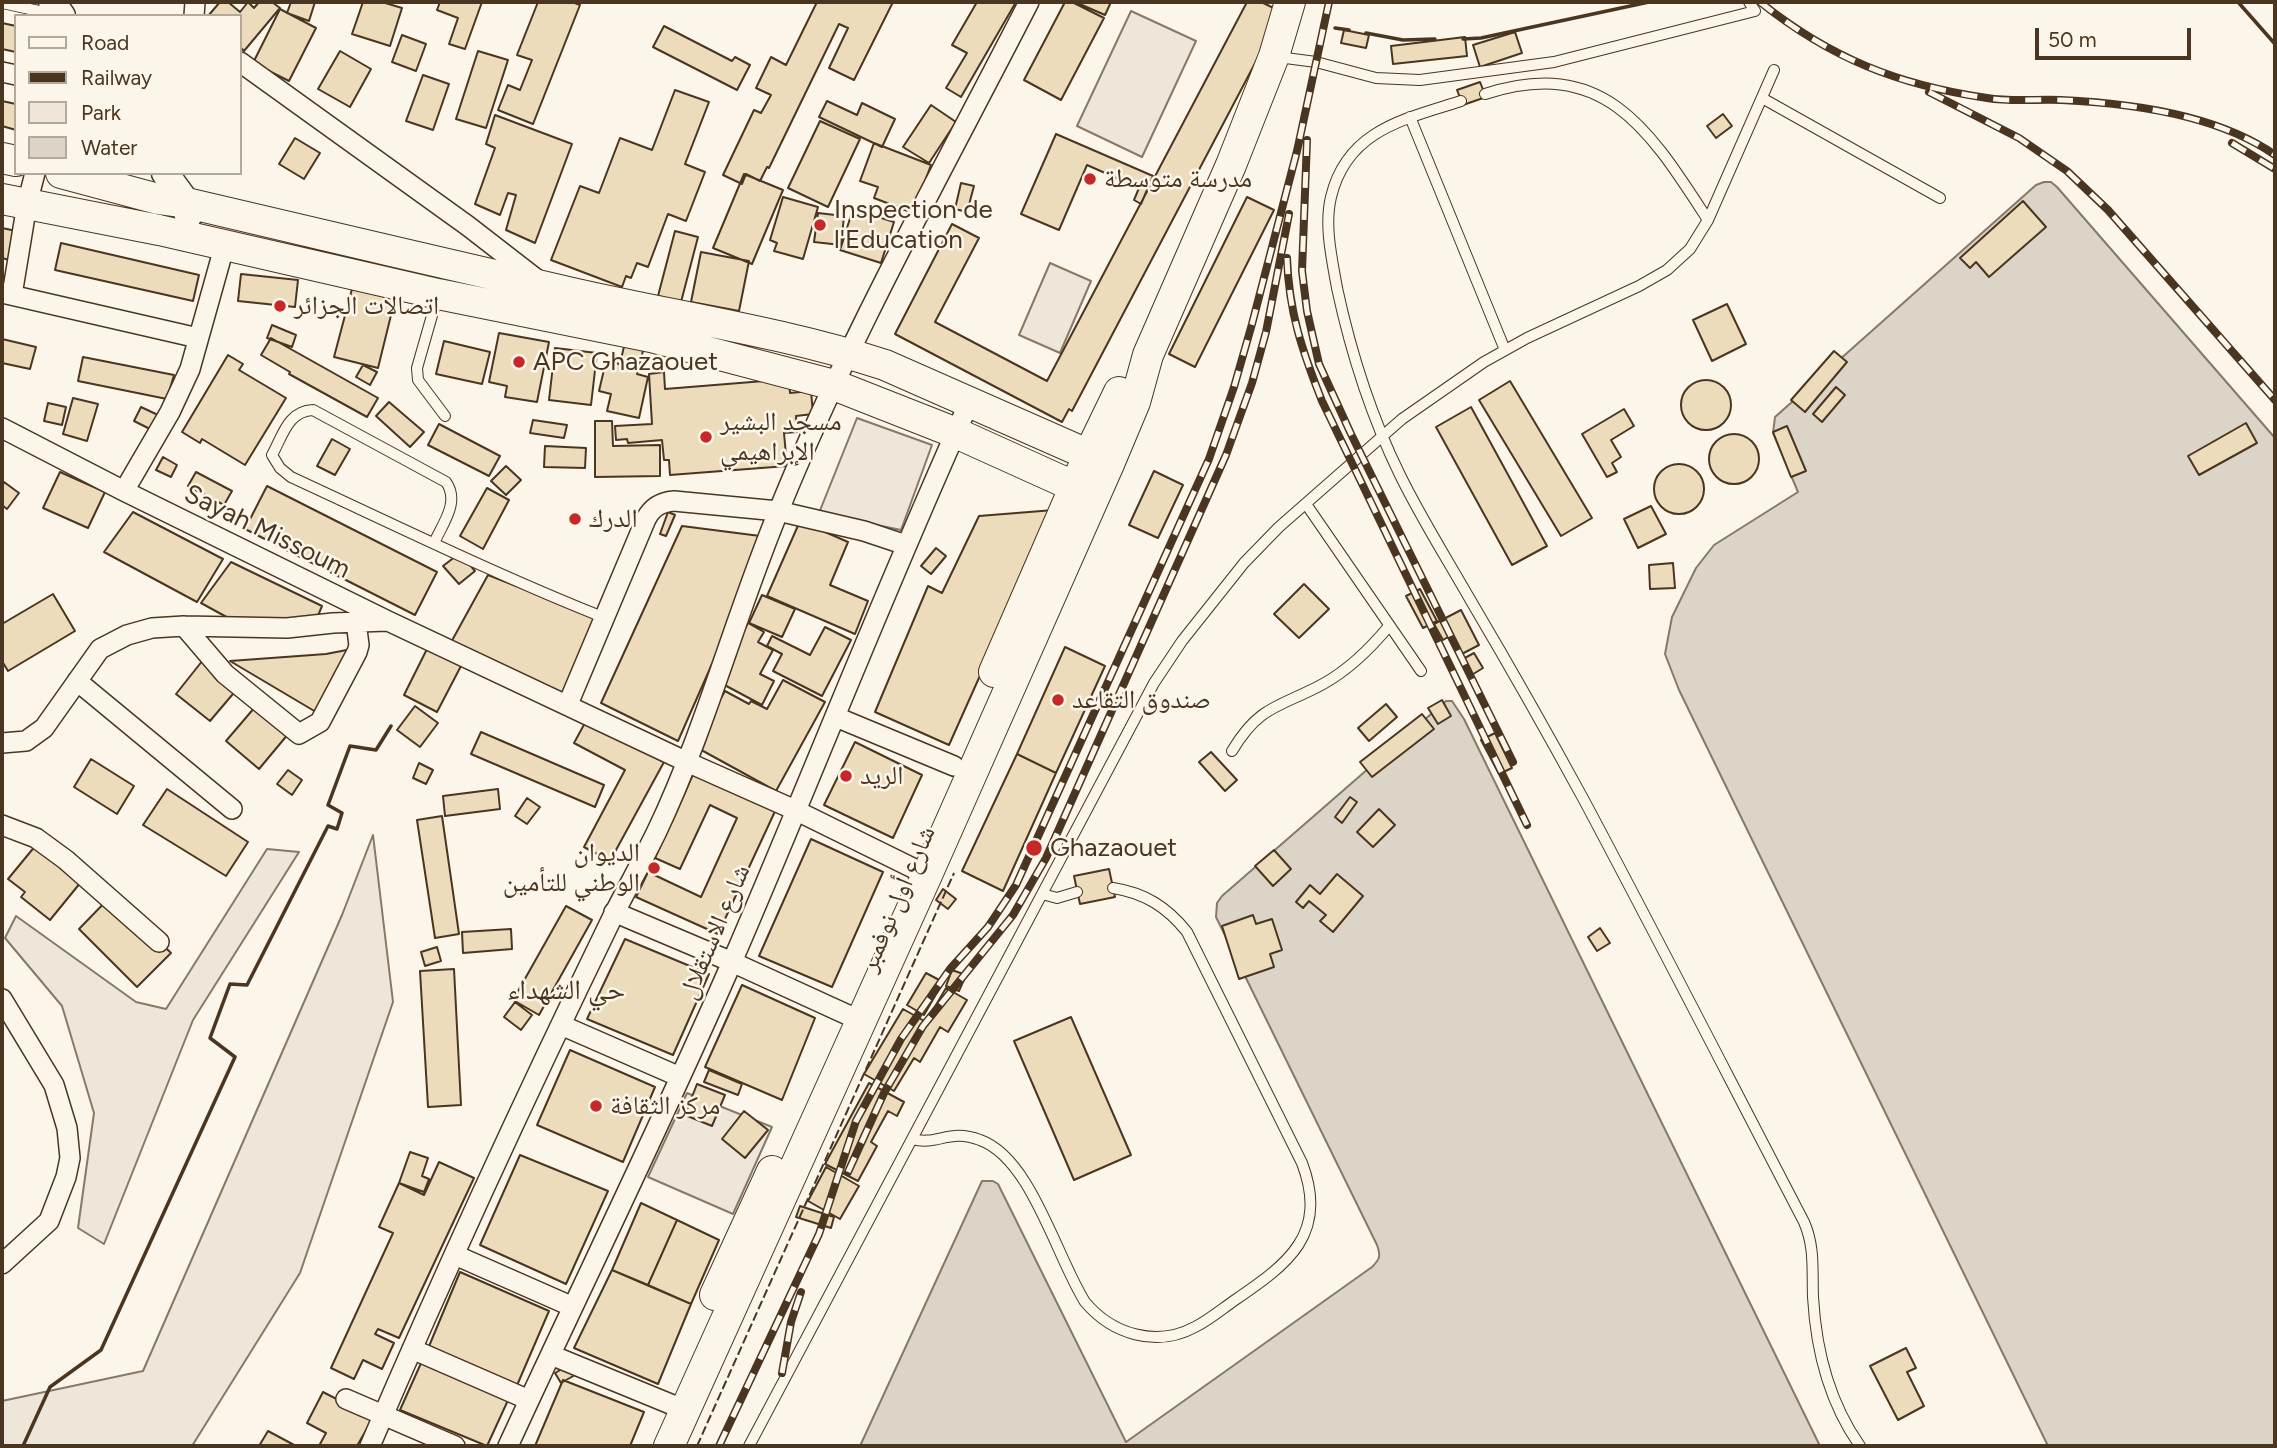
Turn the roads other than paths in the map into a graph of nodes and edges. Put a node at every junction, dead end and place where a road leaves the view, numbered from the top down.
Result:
1 (1029, 2) edge
2 (1749, 2) edge
3 (7, 3) edge
4 (54, 14) edge
5 (1287, 14) edge
6 (1274, 56) junction
7 (242, 63) edge
8 (1774, 70) dead end
9 (1485, 94) dead end
10 (1762, 98) junction
11 (1461, 101) dead end
12 (1410, 117) junction
13 (34, 175) edge
14 (75, 175) edge
15 (169, 188) edge
16 (1941, 198) dead end
17 (14, 202) edge
18 (1708, 220) junction
19 (159, 230) junction
20 (191, 237) junction
21 (225, 244) junction
22 (444, 279) junction
23 (545, 286) junction
24 (7, 294) edge
25 (198, 338) junction
26 (1505, 350) junction
27 (848, 353) junction
28 (834, 385) junction
29 (969, 403) junction
30 (445, 416) dead end
31 (2, 428) edge
32 (956, 433) junction
33 (1382, 436) junction
34 (1099, 459) junction
35 (124, 491) junction
36 (1084, 491) junction
37 (1306, 504) junction
38 (778, 512) junction
39 (434, 543) junction
40 (906, 545) junction
41 (606, 618) junction
42 (388, 621) junction
43 (356, 622) junction
44 (184, 626) junction
45 (1389, 626) junction
46 (1420, 671) dead end
47 (78, 681) junction
48 (568, 704) junction
49 (836, 716) junction
50 (2, 743) edge
51 (1232, 751) dead end
52 (687, 762) junction
53 (954, 766) junction
54 (232, 809) dead end
55 (795, 810) junction
56 (2, 825) edge
57 (920, 872) junction
58 (1113, 888) dead end
59 (1077, 892) dead end
60 (1042, 894) junction
61 (614, 912) junction
62 (159, 942) dead end
63 (732, 962) junction
64 (2, 999) edge
65 (854, 1018) junction
66 (561, 1026) junction
67 (680, 1077) junction
68 (912, 1139) junction
69 (454, 1255) junction
70 (2, 1264) edge
71 (573, 1307) junction
72 (412, 1349) junction
73 (551, 1355) junction
74 (346, 1399) dead end
75 (529, 1400) junction
76 (677, 1406) junction
77 (382, 1415) junction
78 (370, 1446) edge
79 (455, 1446) edge
80 (508, 1446) edge
81 (650, 1446) edge
82 (668, 1446) edge
83 (749, 1446) edge
84 (1860, 1446) edge

1 - 27 street
2 - 6 lane
3 - 4 lane
5 - 6 main road
6 - 34 main road
7 - 23 street
8 - 10 lane
9 - 18 lane
10 - 16 lane
10 - 18 lane
11 - 12 lane
12 - 26 lane
12 - 33 lane
13 - 17 street
14 - 15 main road
15 - 19 main road
15 - 20 main road
15 - 22 main road
17 - 19 main road
17 - 24 street
18 - 26 lane
19 - 20 main road
20 - 21 main road
21 - 22 main road
21 - 25 street
22 - 23 main road
22 - 28 main road
22 - 30 lane
23 - 27 main road
24 - 25 street
25 - 35 street
26 - 33 lane
27 - 28 street
27 - 29 main road
28 - 32 main road
28 - 38 street
29 - 32 street, شارع الاستقلال
29 - 34 main road
31 - 35 street, Sayah Missoum
32 - 36 main road
32 - 40 street, شارع الاستقلال
33 - 37 lane
33 - 84 lane
34 - 36 main road
35 - 42 street, Sayah Missoum
36 - 53 main road, شارع أول نوفمبر
36 - 57 main road, شارع أول نوفمبر
37 - 45 lane
37 - 60 lane
38 - 40 street
38 - 41 street
38 - 52 street
39 - 39 lane
39 - 41 lane
40 - 49 street, شارع الاستقلال
41 - 48 street
42 - 43 street
42 - 48 street, Sayah Missoum
43 - 44 street
43 - 44 street
44 - 47 street
45 - 46 lane
45 - 51 lane
47 - 50 street
47 - 54 street
48 - 52 street, Sayah Missoum
49 - 53 street
49 - 55 street, شارع الاستقلال
52 - 55 street, Sayah Missoum
52 - 61 street
53 - 57 main road, شارع أول نوفمبر
55 - 57 street, Sayah Missoum
55 - 63 street, شارع الاستقلال
56 - 62 street
57 - 65 main road, شارع أول نوفمبر
58 - 68 lane
59 - 60 lane
60 - 68 lane
61 - 63 street
61 - 66 street
63 - 65 street
63 - 67 street, شارع الاستقلال
64 - 70 street
65 - 76 main road, شارع أول نوفمبر
66 - 67 street
66 - 69 street
67 - 71 street, شارع الاستقلال
68 - 83 lane
69 - 71 street
69 - 72 street
71 - 73 street, شارع الاستقلال
72 - 75 street
72 - 77 street
73 - 75 street, شارع الاستقلال
73 - 76 street
74 - 77 street
75 - 80 street, شارع الاستقلال
76 - 81 main road, شارع أول نوفمبر
76 - 82 main road, شارع أول نوفمبر
77 - 78 street
77 - 79 street

